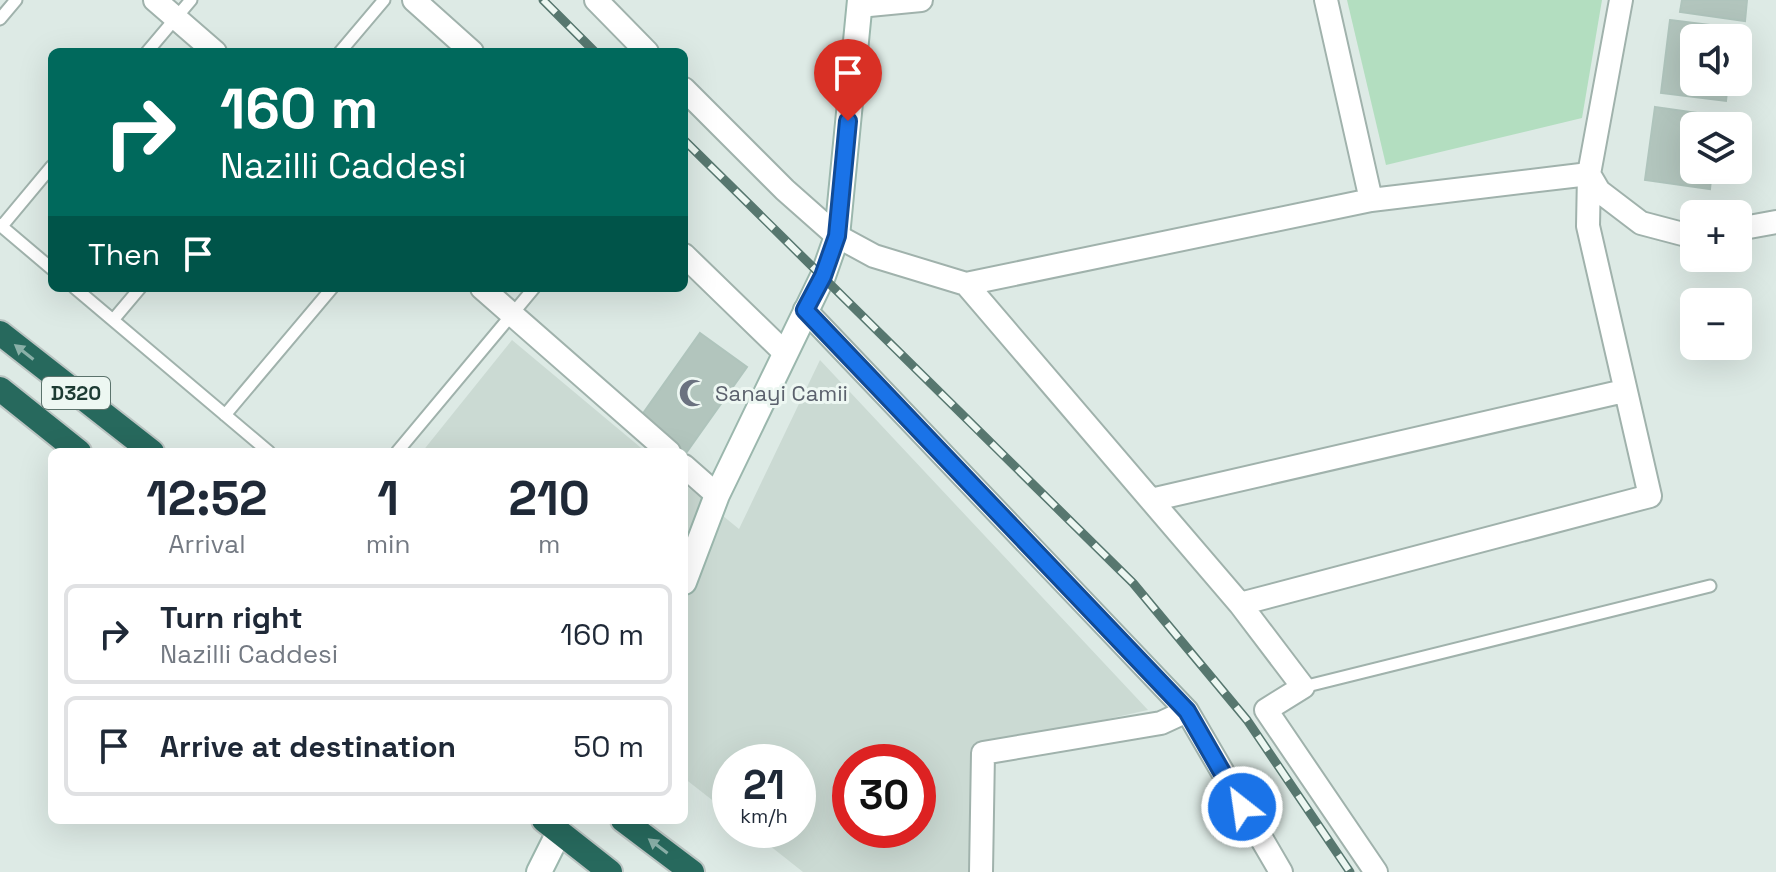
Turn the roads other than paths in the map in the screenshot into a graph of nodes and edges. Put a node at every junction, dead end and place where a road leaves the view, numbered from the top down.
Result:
1 (16, 0) edge
2 (155, 0) edge
3 (191, 0) edge
4 (384, 0) edge
5 (414, 0) edge
6 (596, 0) edge
7 (921, 0) edge
8 (1326, 0) edge
9 (1621, 0) edge
10 (860, 3) edge
11 (176, 18) junction
12 (0, 19) edge
13 (150, 48) edge
14 (210, 48) edge
15 (343, 48) edge
16 (468, 48) edge
17 (643, 48) edge
18 (688, 93) edge
19 (48, 171) edge
20 (1589, 174) junction
21 (1371, 200) junction
22 (1776, 222) edge
23 (1, 225) edge
24 (1752, 226) edge
25 (1680, 233) edge
26 (837, 236) junction
27 (688, 259) edge
28 (48, 266) edge
29 (966, 284) junction
30 (80, 292) edge
31 (137, 292) edge
32 (329, 292) edge
33 (486, 292) edge
34 (531, 292) edge
35 (805, 310) junction
36 (512, 315) junction
37 (113, 320) junction
38 (0, 333) edge
39 (785, 353) junction
40 (0, 389) edge
41 (1624, 391) junction
42 (225, 415) junction
43 (74, 448) edge
44 (147, 448) edge
45 (264, 448) edge
46 (400, 448) edge
47 (664, 448) edge
48 (688, 470) edge
49 (717, 495) junction
50 (1151, 500) junction
51 (688, 571) edge
52 (1710, 586) dead end
53 (1240, 604) junction
54 (1303, 687) junction
55 (1187, 711) junction
56 (560, 824) edge
57 (628, 824) edge
58 (539, 872) edge
59 (610, 872) edge
60 (692, 872) edge
61 (981, 872) edge
62 (1281, 872) edge
63 (1376, 872) edge

1 - 12 lane
2 - 11 street
3 - 11 lane
4 - 15 lane
5 - 16 street
6 - 17 street
7 - 10 street
8 - 21 street
9 - 20 street
10 - 26 main road
11 - 13 lane
11 - 14 street
18 - 26 street
19 - 23 lane
20 - 21 street
20 - 25 street
20 - 41 street
21 - 29 street
22 - 24 street
23 - 28 lane
26 - 29 street
26 - 35 main road
27 - 39 street
29 - 50 street
30 - 37 lane
31 - 37 lane
32 - 42 lane
33 - 36 street
34 - 36 lane
35 - 39 main road
35 - 55 street
36 - 46 lane
36 - 47 street
37 - 42 lane
44 -> 38 highway, D320
39 - 49 main road
40 - 43 highway, D320
41 - 50 street
41 - 53 street
42 - 45 lane
48 - 49 street
49 - 51 main road
50 - 53 street
52 - 54 lane
53 - 54 street
54 - 63 street
55 - 61 street
55 - 62 street
56 - 58 main road
56 - 59 highway
60 -> 57 highway

